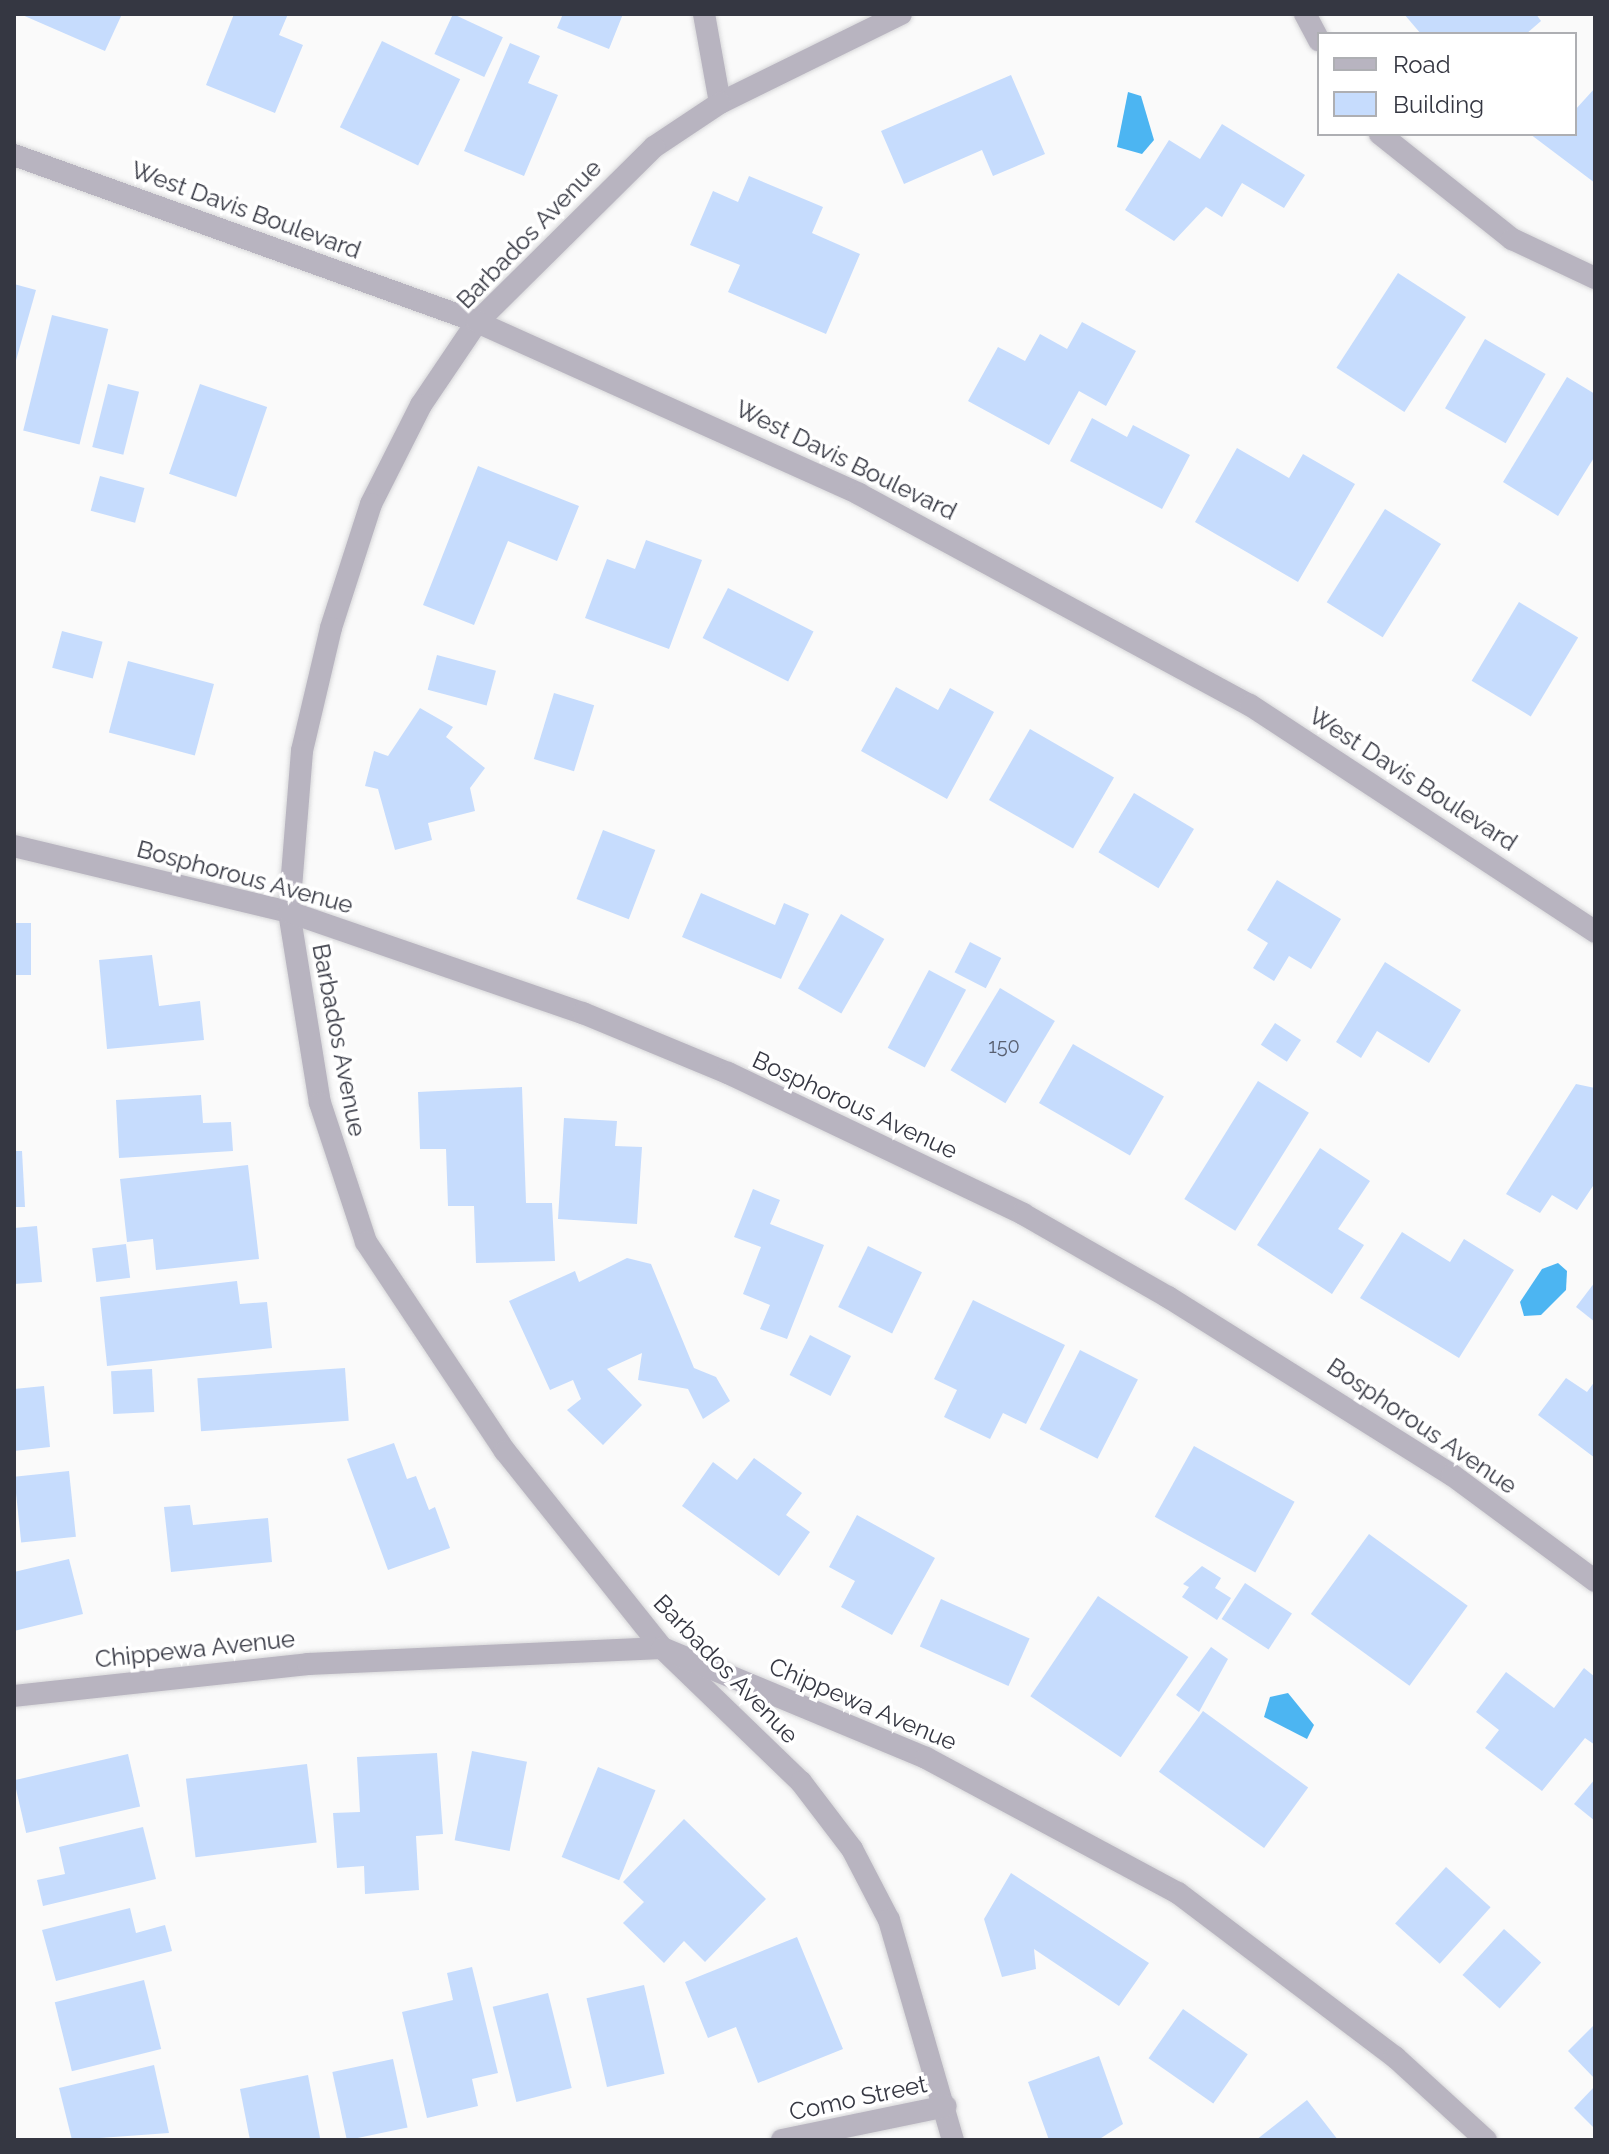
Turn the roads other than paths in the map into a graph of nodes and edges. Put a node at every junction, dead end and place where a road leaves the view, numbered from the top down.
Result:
1 (704, 14) edge
2 (901, 14) edge
3 (1305, 14) edge
4 (1317, 36) edge
5 (720, 103) junction
6 (1383, 136) edge
7 (14, 155) edge
8 (1595, 278) edge
9 (477, 322) junction
10 (14, 846) edge
11 (289, 912) junction
12 (1595, 932) edge
13 (1595, 1581) edge
14 (662, 1648) junction
15 (14, 1696) edge
16 (946, 2106) junction
17 (782, 2140) edge
18 (953, 2140) edge
19 (1486, 2140) edge

1 - 5 street
2 - 5 street, Barbados Avenue
3 - 4 street
5 - 9 street, Barbados Avenue
6 - 8 street
7 - 9 street, West Davis Boulevard
9 - 11 street, Barbados Avenue
9 - 12 street, West Davis Boulevard
10 - 11 street, Bosphorous Avenue
11 - 13 street, Bosphorous Avenue
11 - 14 street, Barbados Avenue
14 - 15 street, Chippewa Avenue
14 - 16 street, Barbados Avenue
14 - 19 street, Chippewa Avenue
16 - 17 street, Como Street
16 - 18 street, Barbados Avenue

